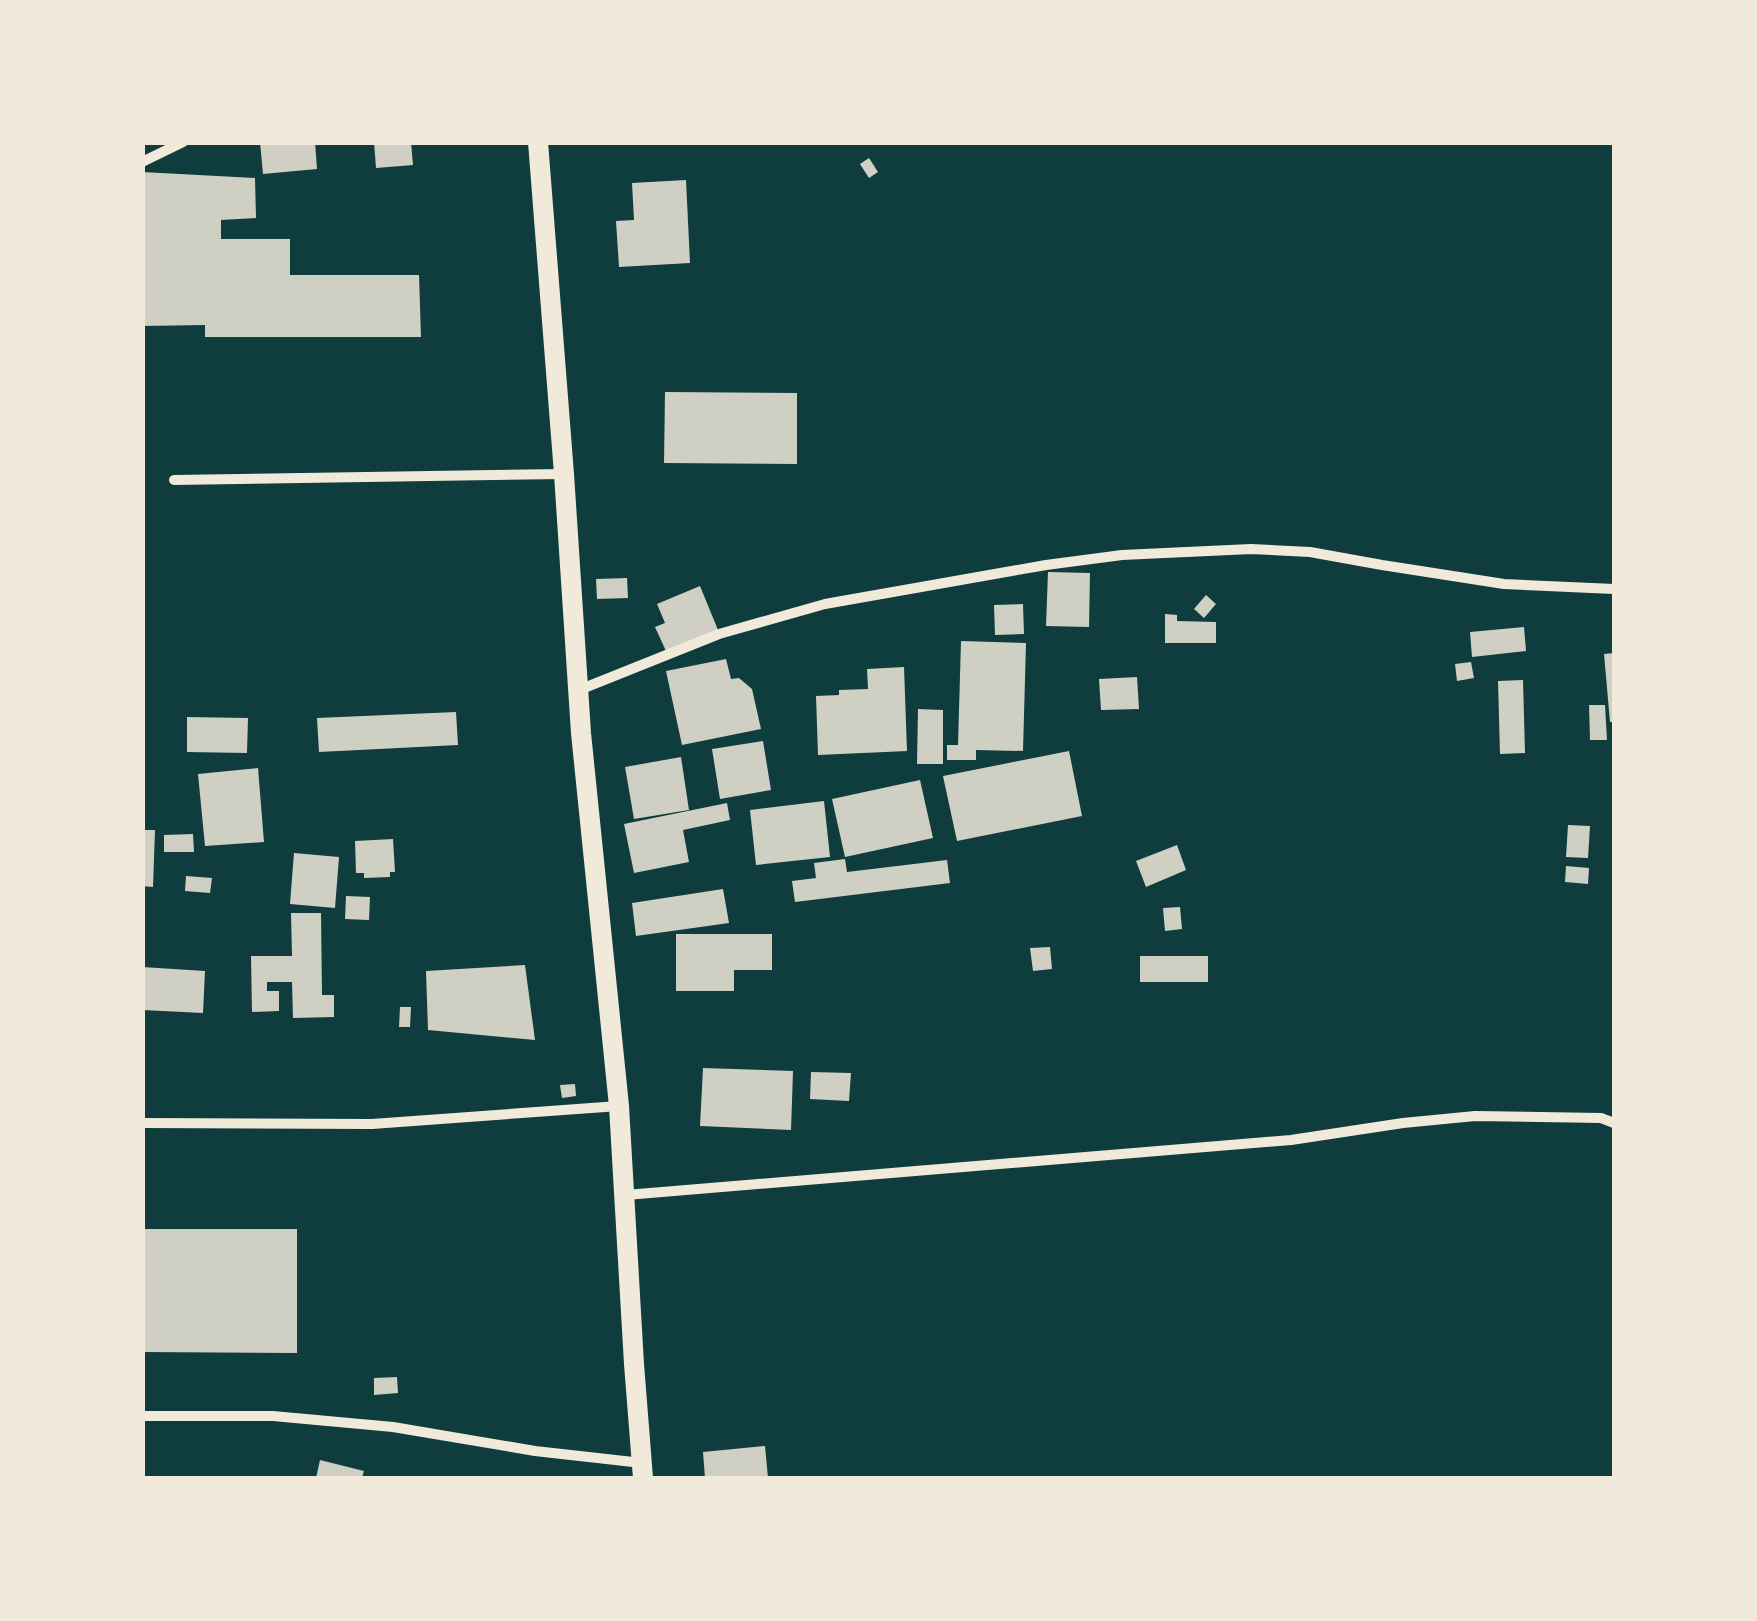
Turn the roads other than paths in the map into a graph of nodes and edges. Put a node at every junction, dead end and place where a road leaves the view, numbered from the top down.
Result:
1 (183, 142) edge
2 (538, 142) edge
3 (142, 162) edge
4 (564, 474) junction
5 (174, 480) dead end
6 (1614, 589) edge
7 (579, 690) junction
8 (619, 1106) junction
9 (142, 1122) edge
10 (1614, 1123) edge
11 (626, 1195) junction
12 (142, 1416) edge
13 (643, 1471) edge

1 - 3 street
2 - 4 main road
4 - 5 street
4 - 7 main road
6 - 7 street
7 - 8 main road
8 - 9 street
8 - 11 main road
10 - 11 street
11 - 13 main road
12 - 13 street

